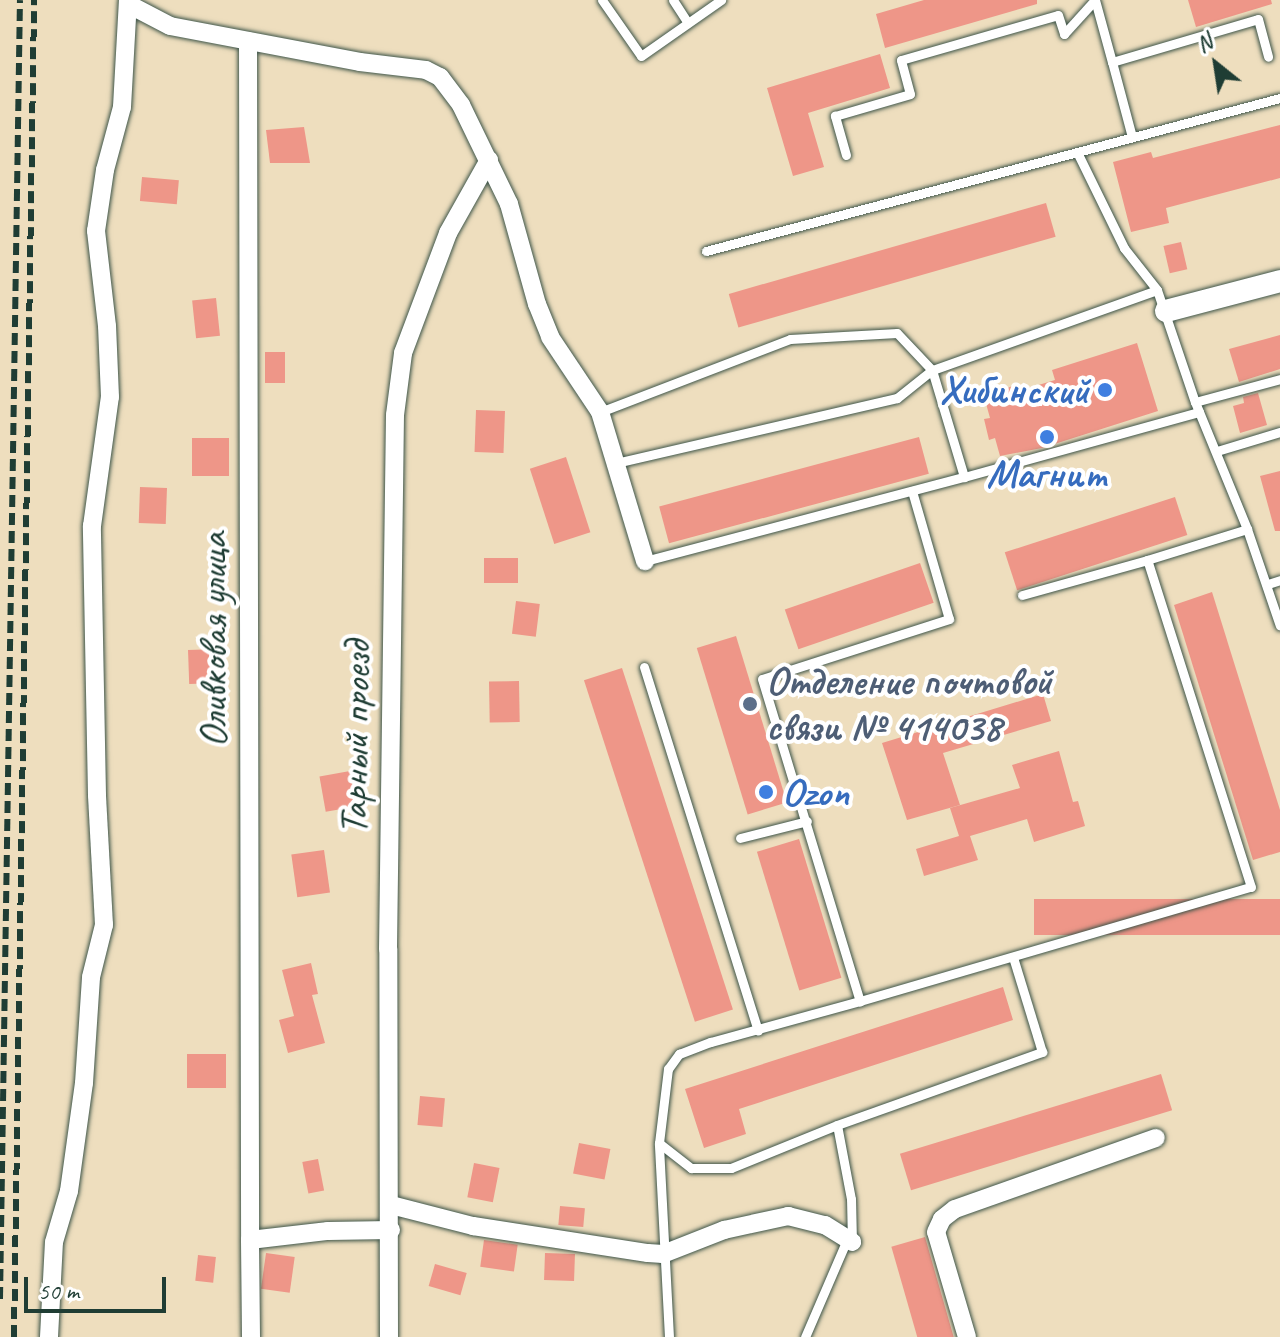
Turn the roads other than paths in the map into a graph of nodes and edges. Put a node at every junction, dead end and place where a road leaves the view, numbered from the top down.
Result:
1 (602, 0) edge
2 (673, 0) edge
3 (721, 0) edge
4 (1094, 1) edge
5 (128, 2) edge
6 (688, 23) junction
7 (248, 41) junction
8 (1268, 57) dead end
9 (1112, 62) junction
10 (1280, 98) edge
11 (1132, 137) junction
12 (1077, 152) junction
13 (846, 155) dead end
14 (489, 160) junction
15 (706, 251) dead end
16 (1280, 281) edge
17 (1162, 301) junction
18 (932, 370) junction
19 (1280, 379) edge
20 (1197, 407) junction
21 (600, 412) junction
22 (1280, 432) edge
23 (1217, 451) junction
24 (616, 463) junction
25 (964, 477) junction
26 (912, 491) junction
27 (1247, 529) junction
28 (1147, 560) junction
29 (645, 561) joint
30 (1280, 580) edge
31 (1268, 584) junction
32 (1022, 595) dead end
33 (1280, 626) edge
34 (644, 667) dead end
35 (807, 821) junction
36 (740, 838) dead end
37 (1013, 957) junction
38 (860, 1001) junction
39 (758, 1031) junction
40 (837, 1125) junction
41 (1156, 1138) dead end
42 (659, 1143) junction
43 (391, 1205) junction
44 (391, 1230) junction
45 (250, 1240) junction
46 (852, 1242) junction
47 (663, 1254) junction
48 (49, 1337) edge
49 (251, 1337) edge
50 (389, 1337) edge
51 (669, 1337) edge
52 (805, 1337) edge
53 (967, 1337) edge

1 - 6 lane
2 - 6 lane
3 - 6 lane
4 - 9 lane
4 - 13 lane
5 - 7 street
5 - 48 street
7 - 14 street
7 - 45 street, Оливковая улица
8 - 9 lane
9 - 11 lane
10 - 11 lane
11 - 12 lane
12 - 15 lane
12 - 17 lane
14 - 21 street
14 - 43 street, Тарный проезд
16 - 17 street
17 - 18 lane
17 - 20 lane
18 - 21 lane
18 - 24 lane
18 - 25 lane
19 - 20 lane
20 - 23 lane
20 - 25 lane
21 - 24 street
22 - 23 lane
23 - 27 lane
24 - 29 street
25 - 26 lane
26 - 29 lane
26 - 35 lane
27 - 28 lane
27 - 31 lane
28 - 32 lane
28 - 37 lane
30 - 31 lane
31 - 33 lane
34 - 39 lane
35 - 36 lane
35 - 38 lane
37 - 38 lane
37 - 40 lane
38 - 39 lane
39 - 42 lane
40 - 42 lane
40 - 46 lane
41 - 53 street
42 - 47 lane
43 - 44 street, Тарный проезд
43 - 47 street
44 - 45 street
44 - 50 street, Тарный проезд
45 - 49 street, Оливковая улица
46 - 47 street
46 - 52 lane
47 - 51 lane

